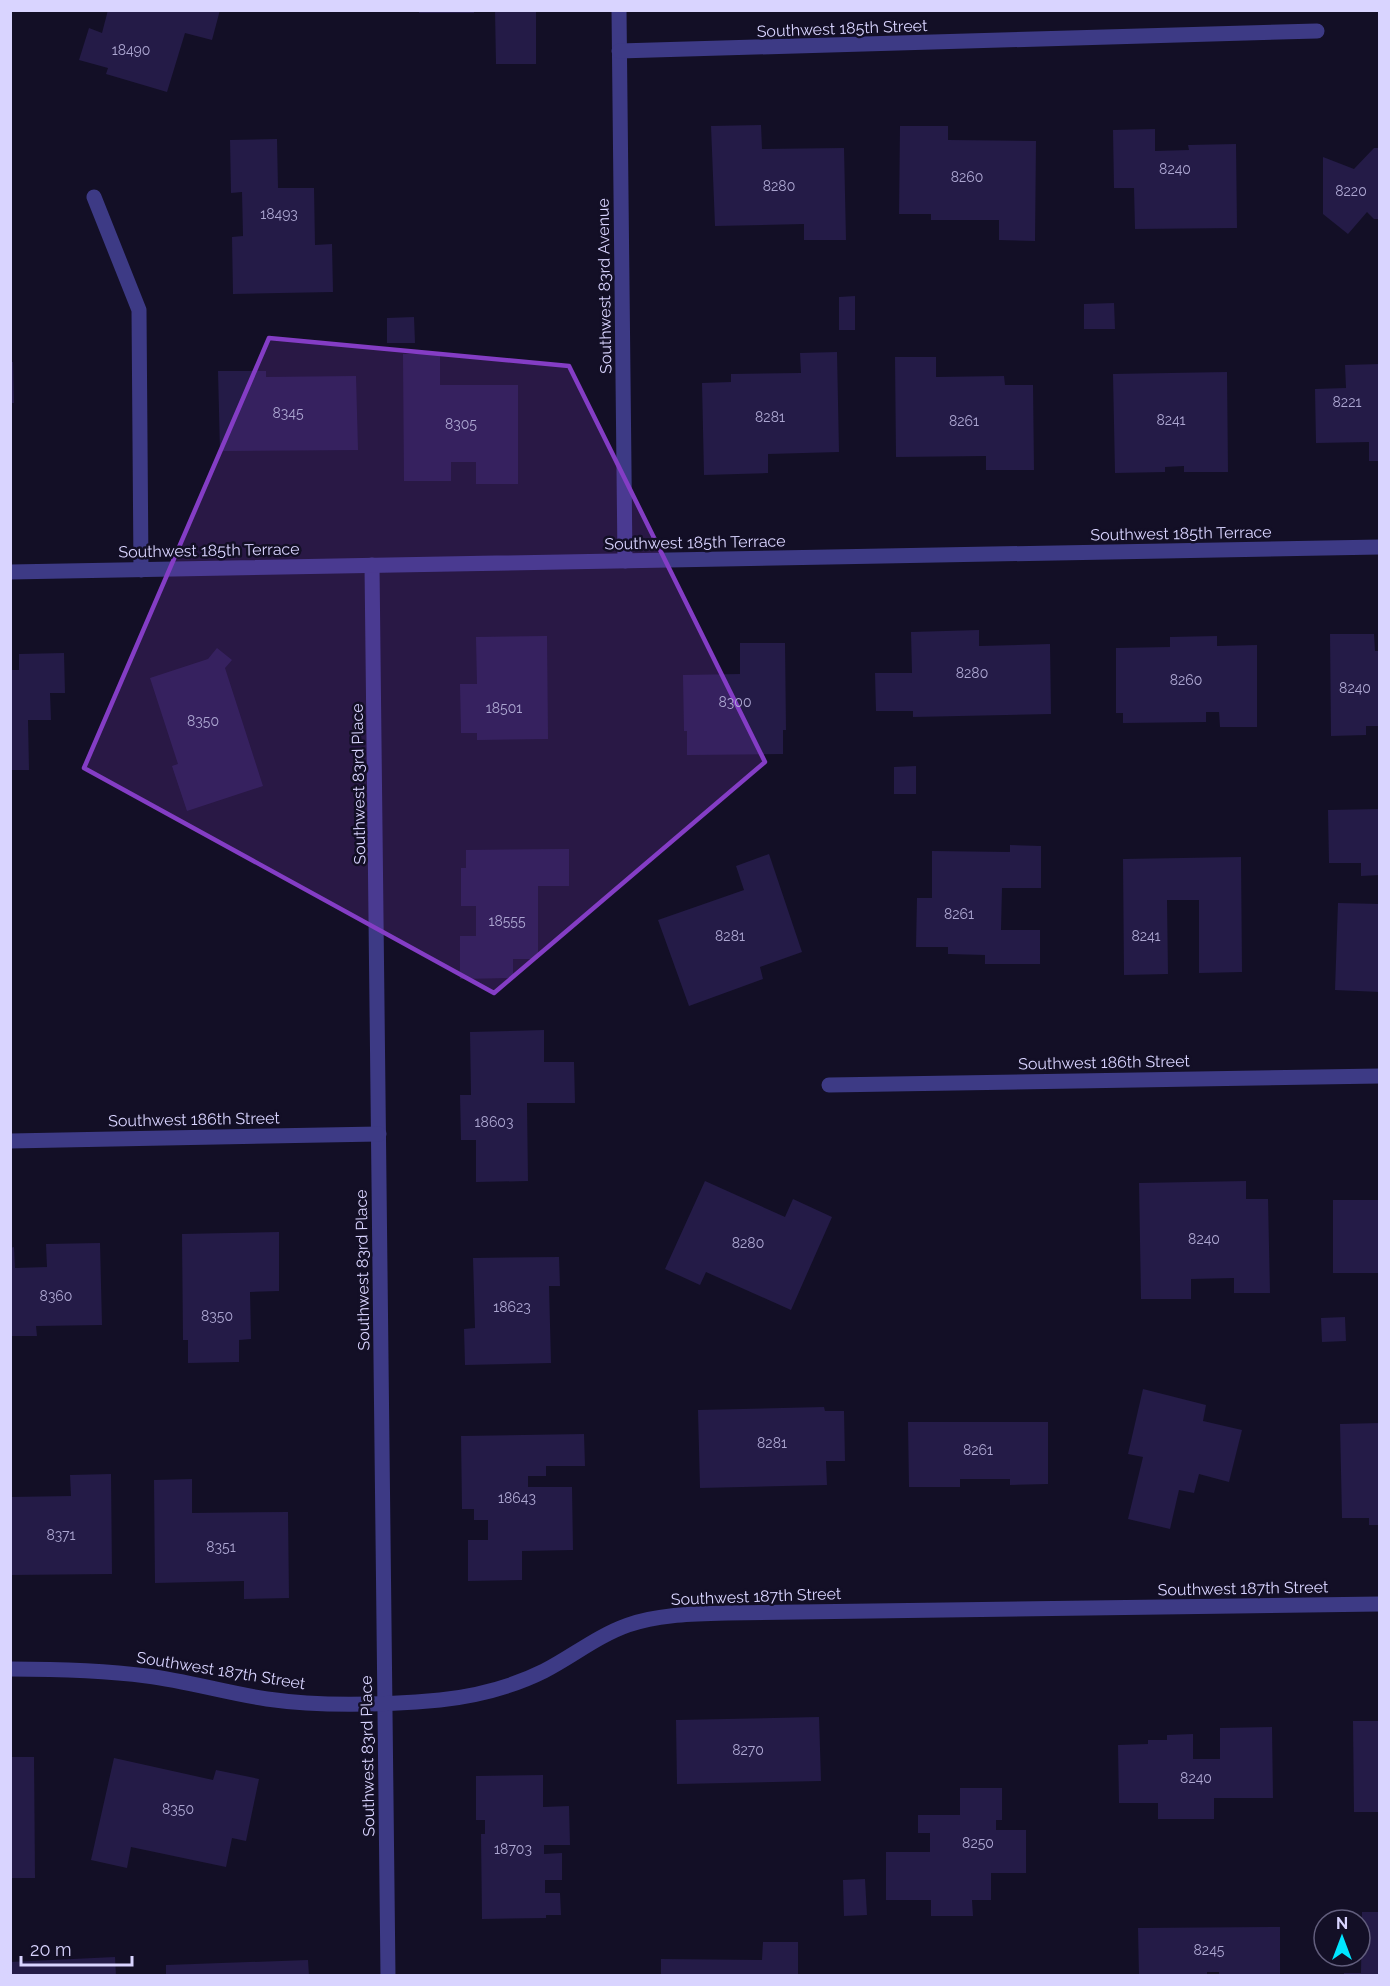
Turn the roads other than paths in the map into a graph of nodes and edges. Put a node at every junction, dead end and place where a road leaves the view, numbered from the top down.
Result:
1 (619, 10) edge
2 (1317, 31) dead end
3 (619, 51) junction
4 (94, 197) dead end
5 (1380, 547) edge
6 (625, 561) junction
7 (372, 564) junction
8 (141, 570) junction
9 (10, 572) edge
10 (1380, 1076) edge
11 (829, 1085) dead end
12 (379, 1134) junction
13 (10, 1141) edge
14 (1380, 1604) edge
15 (10, 1669) edge
16 (384, 1702) junction
17 (388, 1976) edge

1 - 3 street, Southwest 83rd Avenue
2 - 3 street, Southwest 185th Street
3 - 6 street, Southwest 83rd Avenue
4 - 8 street
5 - 6 street, Southwest 185th Terrace
6 - 7 street, Southwest 185th Terrace
7 - 8 street, Southwest 185th Terrace
7 - 12 street, Southwest 83rd Place
8 - 9 street, Southwest 185th Terrace
10 - 11 street, Southwest 186th Street
12 - 13 street, Southwest 186th Street
12 - 16 street, Southwest 83rd Place
14 - 16 street, Southwest 187th Street
15 - 16 street, Southwest 187th Street
16 - 17 street, Southwest 83rd Place

